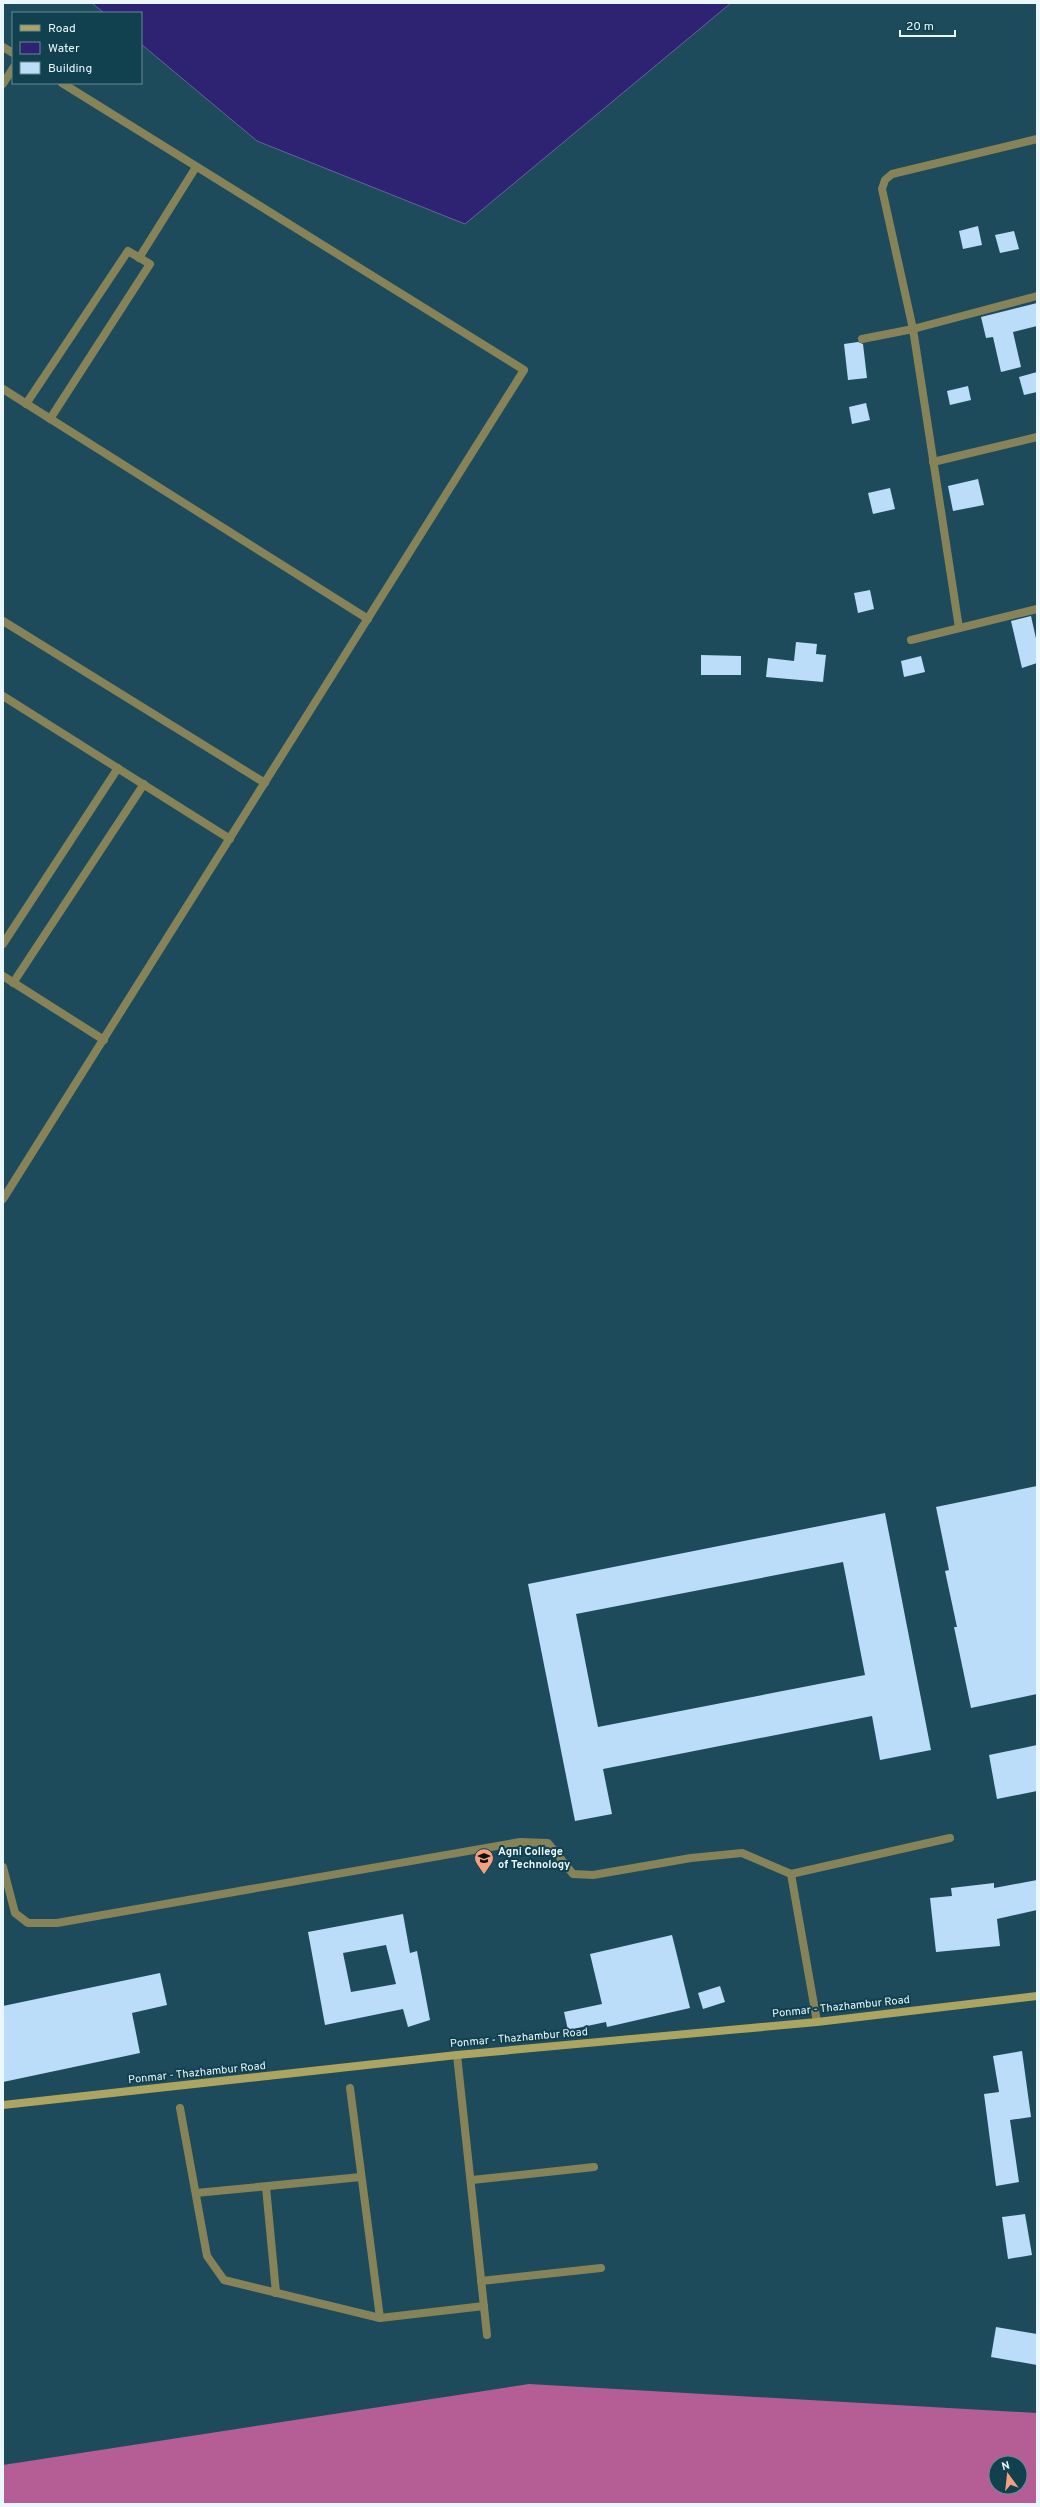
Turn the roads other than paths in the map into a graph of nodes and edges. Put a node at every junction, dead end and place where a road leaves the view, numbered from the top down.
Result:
1 (3, 46) edge
2 (12, 52) edge
3 (12, 70) edge
4 (3, 84) edge
5 (64, 84) edge
6 (1037, 139) edge
7 (196, 167) junction
8 (139, 258) junction
9 (1037, 296) edge
10 (913, 329) junction
11 (862, 339) dead end
12 (3, 390) edge
13 (26, 404) junction
14 (50, 419) junction
15 (1037, 437) edge
16 (933, 462) junction
17 (1037, 608) edge
18 (368, 619) junction
19 (3, 621) edge
20 (959, 628) junction
21 (911, 640) dead end
22 (3, 696) edge
23 (118, 768) junction
24 (265, 783) junction
25 (144, 784) junction
26 (230, 839) junction
27 (3, 944) edge
28 (3, 976) edge
29 (13, 982) junction
30 (104, 1040) junction
31 (3, 1199) edge
32 (950, 1838) dead end
33 (3, 1867) edge
34 (791, 1874) junction
35 (1037, 1996) edge
36 (817, 2022) junction
37 (457, 2055) junction
38 (350, 2088) dead end
39 (3, 2105) edge
40 (180, 2108) dead end
41 (594, 2167) dead end
42 (361, 2177) junction
43 (472, 2180) junction
44 (266, 2187) junction
45 (196, 2193) junction
46 (601, 2268) dead end
47 (481, 2281) junction
48 (276, 2293) junction
49 (484, 2306) junction
50 (380, 2318) junction
51 (487, 2335) dead end

1 - 2 street
3 - 4 street
5 - 7 street
6 - 10 street
7 - 8 street
7 - 18 street
8 - 13 street
8 - 14 street
9 - 10 street
10 - 11 street
10 - 16 street
12 - 13 street
13 - 14 street
14 - 18 street
15 - 16 street
16 - 20 street
17 - 20 street
18 - 24 street
19 - 24 street
20 - 21 street
22 - 23 street
23 - 25 street
23 - 27 street
24 - 26 street
25 - 26 street
25 - 29 street
26 - 30 street
28 - 29 street
29 - 30 street
30 - 31 street
32 - 34 street
33 - 34 street
34 - 36 street
35 - 36 street, Ponmar - Thazhambur Road
36 - 37 street, Ponmar - Thazhambur Road
37 - 39 street, Ponmar - Thazhambur Road
37 - 43 street
38 - 42 street
40 - 45 street
41 - 43 street
42 - 44 street
42 - 50 street
43 - 47 street
44 - 45 street
44 - 48 street
45 - 48 street
46 - 47 street
47 - 49 street
48 - 50 street
49 - 50 street
49 - 51 street

